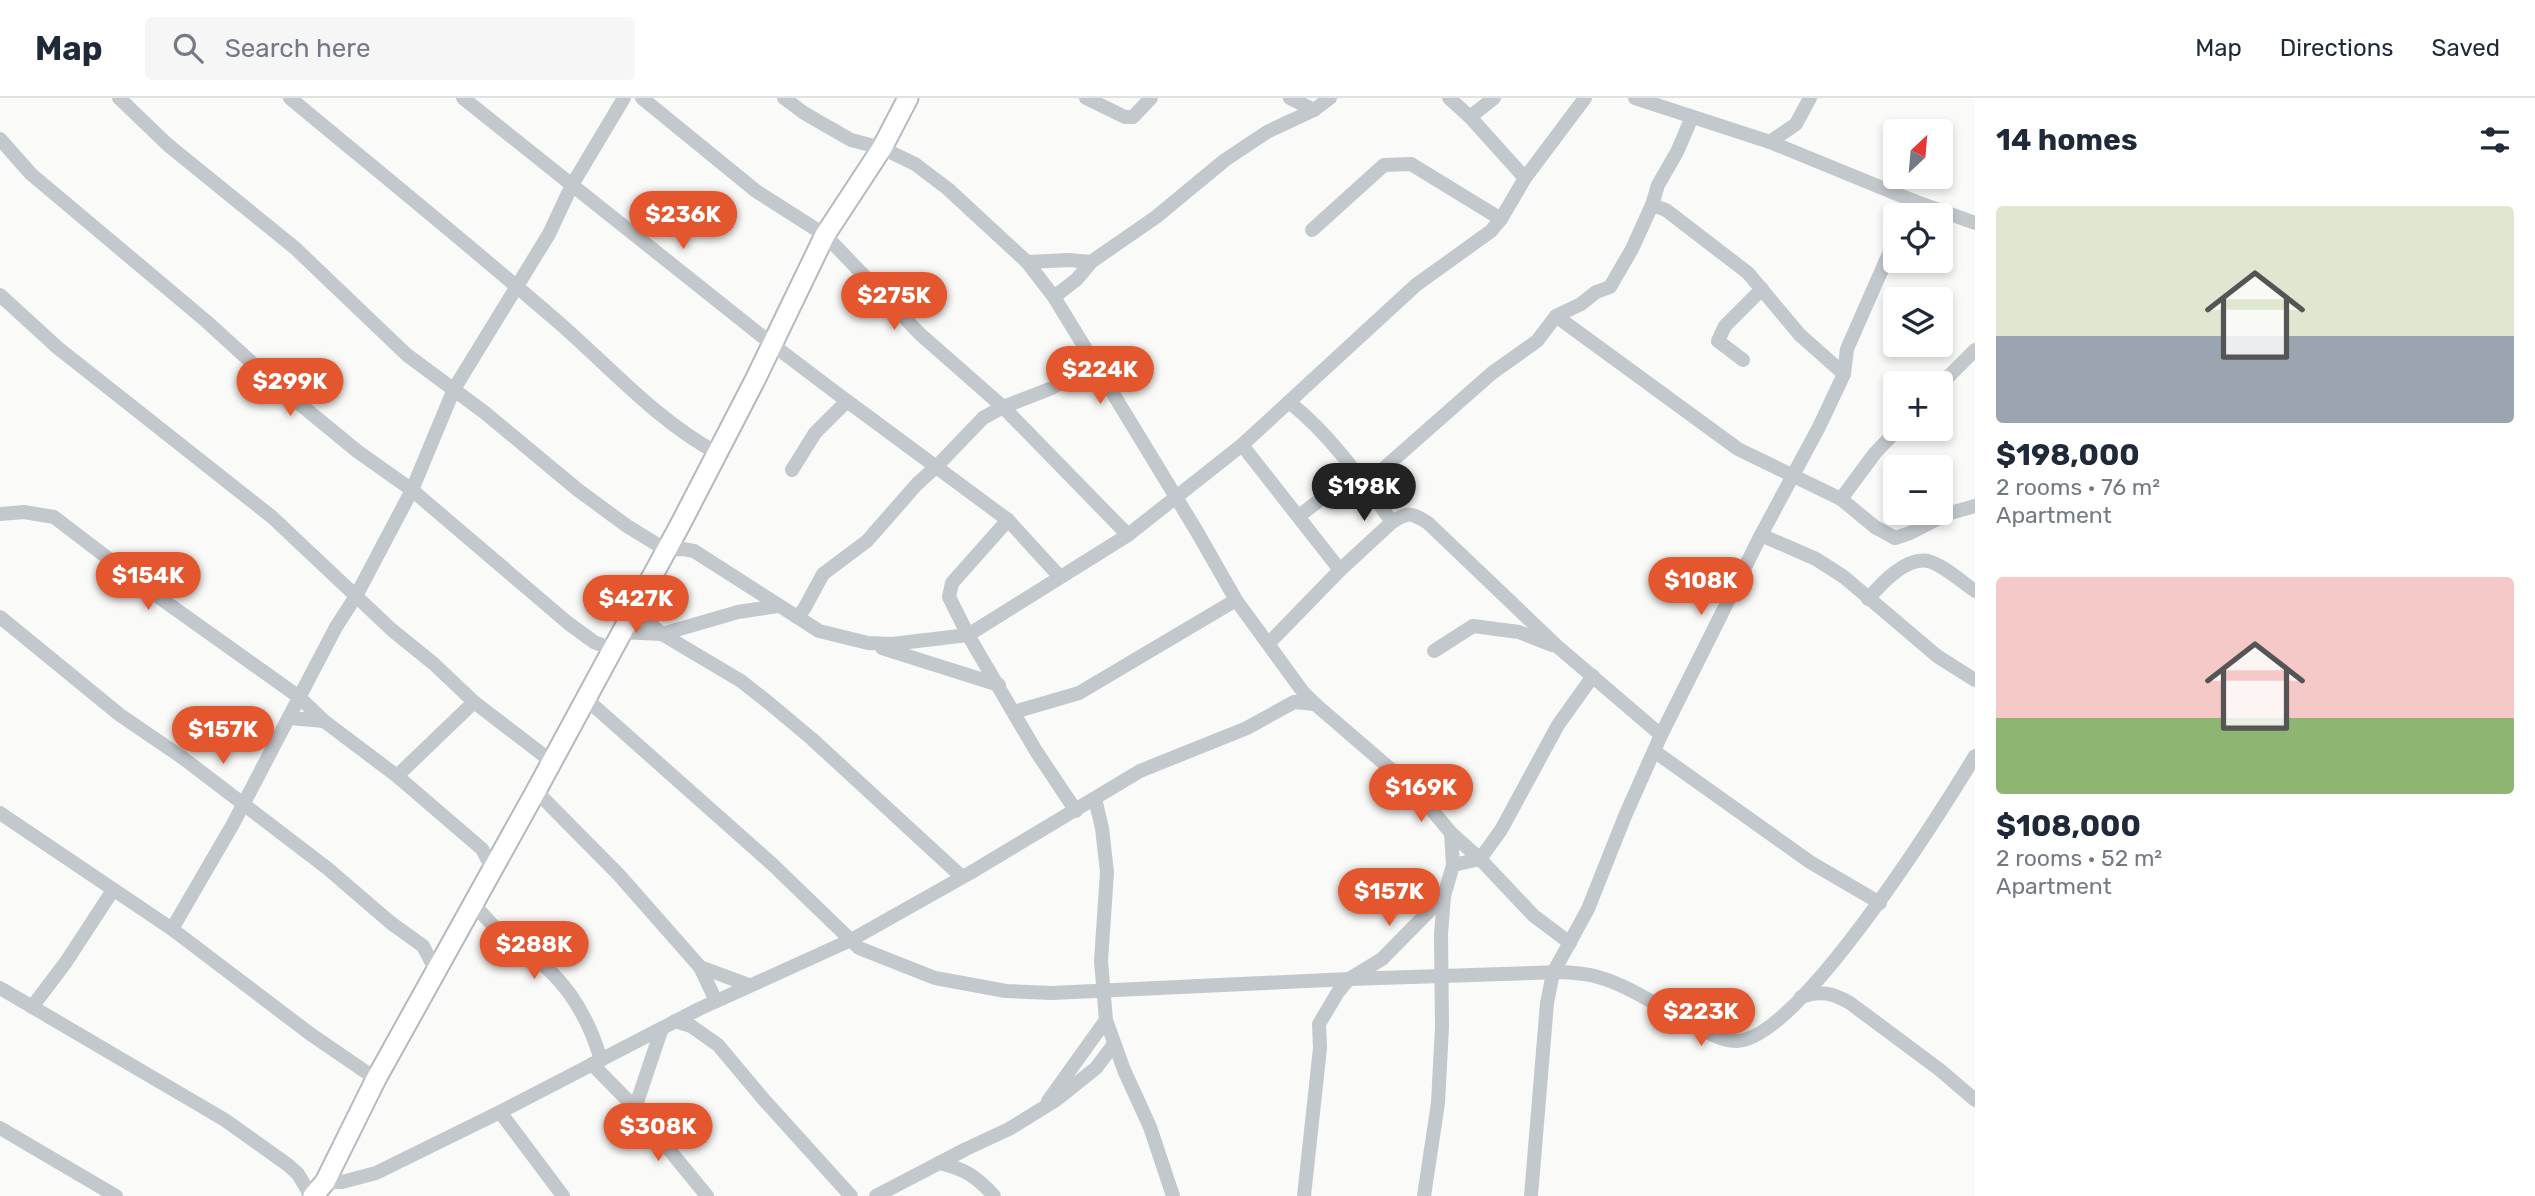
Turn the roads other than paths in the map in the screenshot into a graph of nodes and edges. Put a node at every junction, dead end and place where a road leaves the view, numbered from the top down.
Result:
1 (119, 98) edge
2 (290, 98) edge
3 (463, 98) edge
4 (624, 98) edge
5 (642, 98) edge
6 (784, 98) edge
7 (908, 98) edge
8 (1086, 98) edge
9 (1151, 98) edge
10 (1290, 98) edge
11 (1330, 98) edge
12 (1449, 98) edge
13 (1494, 98) edge
14 (1585, 98) edge
15 (1635, 98) edge
16 (1810, 98) edge
17 (1673, 104) edge
18 (1314, 110) junction
19 (1470, 117) junction
20 (1692, 117) junction
21 (1796, 124) junction
22 (0, 139) edge
23 (1770, 142) junction
24 (882, 148) junction
25 (1803, 156) junction
26 (1525, 178) junction
27 (572, 185) junction
28 (1914, 201) joint
29 (1652, 205) junction
30 (1501, 219) junction
31 (1975, 223) edge
32 (1312, 230) dead end
33 (825, 235) junction
34 (1027, 262) junction
35 (1091, 262) junction
36 (1883, 267) edge
37 (518, 287) junction
38 (1762, 289) junction
39 (0, 295) edge
40 (1054, 297) junction
41 (1556, 316) junction
42 (773, 345) junction
43 (1975, 350) edge
44 (1743, 360) dead end
45 (1095, 364) junction
46 (1953, 372) edge
47 (1844, 374) junction
48 (454, 389) junction
49 (1302, 391) junction
50 (847, 401) junction
51 (1289, 402) junction
52 (1003, 407) junction
53 (1311, 419) junction
54 (1886, 441) edge
55 (1242, 445) junction
56 (717, 453) junction
57 (937, 467) junction
58 (792, 470) dead end
59 (1355, 473) junction
60 (1793, 475) junction
61 (1366, 484) junction
62 (412, 490) junction
63 (1175, 496) junction
64 (1841, 499) junction
65 (1975, 506) edge
66 (0, 514) edge
67 (1299, 516) junction
68 (1008, 520) junction
69 (1392, 522) junction
70 (1128, 535) junction
71 (1761, 535) junction
72 (666, 550) junction
73 (1340, 570) junction
74 (1060, 577) junction
75 (1975, 592) edge
76 (356, 596) junction
77 (1868, 599) junction
78 (1236, 600) junction
79 (778, 607) junction
80 (634, 609) junction
81 (0, 617) edge
82 (797, 617) junction
83 (662, 634) junction
84 (968, 635) junction
85 (617, 640) junction
86 (867, 643) junction
87 (1269, 643) junction
88 (1558, 648) junction
89 (1434, 651) dead end
90 (1593, 676) junction
91 (1975, 680) edge
92 (1295, 681) junction
93 (999, 685) junction
94 (299, 696) junction
95 (585, 698) junction
96 (474, 702) junction
97 (1294, 702) junction
98 (1315, 704) junction
99 (1014, 712) junction
100 (289, 718) junction
101 (324, 720) junction
102 (1661, 735) junction
103 (1654, 751) junction
104 (1975, 756) edge
105 (551, 761) junction
106 (397, 776) junction
107 (536, 791) junction
108 (1095, 799) junction
109 (244, 803) junction
110 (1076, 811) junction
111 (0, 813) edge
112 (1451, 833) junction
113 (491, 857) junction
114 (1480, 859) junction
115 (1453, 865) junction
116 (962, 877) junction
117 (113, 890) junction
118 (1444, 896) junction
119 (1880, 903) junction
120 (473, 904) junction
121 (172, 929) junction
122 (850, 940) junction
123 (1570, 943) junction
124 (423, 946) junction
125 (448, 949) junction
126 (700, 967) junction
127 (436, 971) junction
128 (1553, 973) junction
129 (1440, 976) junction
130 (1349, 979) junction
131 (749, 985) junction
132 (0, 988) edge
133 (1102, 990) junction
134 (1801, 997) junction
135 (716, 1001) junction
136 (32, 1007) junction
137 (699, 1009) junction
138 (1106, 1020) junction
139 (668, 1025) junction
140 (1114, 1044) junction
141 (718, 1045) junction
142 (597, 1062) junction
143 (1096, 1068) junction
144 (1124, 1069) junction
145 (376, 1079) junction
146 (1975, 1100) edge
147 (635, 1108) junction
148 (1043, 1108) junction
149 (500, 1112) junction
150 (0, 1128) edge
151 (939, 1163) junction
152 (317, 1191) edge
153 (116, 1196) edge
154 (563, 1196) edge
155 (707, 1196) edge
156 (851, 1196) edge
157 (876, 1196) edge
158 (994, 1196) edge
159 (1173, 1196) edge
160 (1304, 1196) edge
161 (1424, 1196) edge
162 (1531, 1196) edge

1 - 48 street
2 - 37 street
3 - 27 street
4 - 27 street
5 - 33 street
6 - 24 street
7 - 24 street
8 - 9 street
10 - 18 street
11 - 18 street
12 - 19 street
13 - 19 street
14 - 26 street
15 - 17 street
16 - 21 street
17 - 20 street
18 - 35 street
19 - 26 street
20 - 23 street
20 - 29 street
21 - 23 street
21 - 25 street
22 - 62 street
23 - 25 street
24 - 33 street
24 - 34 street
25 - 28 street
26 - 30 street
27 - 37 street
27 - 42 street
28 - 31 street
29 - 38 street
29 - 41 street
30 - 32 street
30 - 49 street
33 - 42 street
33 - 52 street
34 - 35 street
34 - 40 street
35 - 40 street
36 - 47 street
37 - 48 street
37 - 56 street
38 - 44 street
38 - 47 street
39 - 76 street
40 - 45 street
41 - 60 street
41 - 61 street
42 - 50 street
42 - 56 street
43 - 46 street
45 - 52 street
45 - 63 street
47 - 60 street
48 - 62 street
48 - 72 street
49 - 51 street
49 - 53 street
50 - 57 street
50 - 58 street
51 - 53 street
51 - 55 street
52 - 57 street
52 - 70 street
53 - 59 street
54 - 64 street
55 - 63 street
55 - 67 street
56 - 72 street
57 - 68 street
57 - 82 street
59 - 61 street
59 - 67 street
60 - 64 street
60 - 71 street
61 - 69 street
62 - 76 street
62 - 85 street
63 - 70 street
63 - 78 street
64 - 65 street
66 - 94 street
67 - 73 street
68 - 74 street
68 - 84 street
69 - 73 street
69 - 88 street
70 - 74 street
71 - 77 street
71 - 102 street
72 - 79 street
72 - 80 street
73 - 87 street
74 - 84 street
75 - 77 street
76 - 94 street
76 - 96 street
77 - 91 street
78 - 87 street
78 - 99 street
79 - 82 street
79 - 83 street
80 - 83 street
80 - 85 street
81 - 109 street
82 - 86 street
83 - 85 street
83 - 116 street
84 - 86 street
84 - 93 street
85 - 95 street
86 - 93 street
87 - 92 street
88 - 89 street
88 - 90 street
90 - 102 street
90 - 114 street
92 - 97 street
92 - 98 street
93 - 99 street
94 - 100 street
94 - 101 street
95 - 105 street
95 - 122 street
96 - 105 street
96 - 106 street
97 - 98 street
97 - 108 street
98 - 112 street
99 - 110 street
100 - 101 street
100 - 109 street
101 - 106 street
102 - 103 street
103 - 119 street
103 - 123 street
104 - 119 street
105 - 107 street
106 - 113 street
107 - 113 street
107 - 126 street
108 - 110 street
108 - 133 street
109 - 121 street
109 - 124 street
110 - 116 street
111 - 117 street
112 - 114 street
112 - 115 street
113 - 120 street
114 - 115 street
114 - 123 street
115 - 118 street
116 - 122 street
117 - 121 street
117 - 136 street
118 - 129 street
118 - 130 street
119 - 134 street
120 - 125 street
120 - 142 street
121 - 145 street
122 - 131 street
122 - 133 street
123 - 128 street
124 - 125 street
124 - 127 street
125 - 127 street
126 - 131 street
126 - 135 street
127 - 145 street
128 - 129 street
128 - 134 street
128 - 162 street
129 - 130 street
129 - 161 street
130 - 133 street
130 - 160 street
131 - 135 street
132 - 136 street
133 - 138 street
134 - 146 street
135 - 137 street
136 - 152 street
137 - 139 street
137 - 141 street
138 - 140 street
138 - 148 street
139 - 141 street
139 - 142 street
139 - 147 street
140 - 143 street
140 - 144 street
141 - 156 street
142 - 147 street
142 - 149 street
143 - 144 street
143 - 148 street
144 - 159 street
145 - 152 street
147 - 155 street
148 - 151 street
149 - 152 street
149 - 154 street
150 - 153 street
151 - 157 street
151 - 158 street

